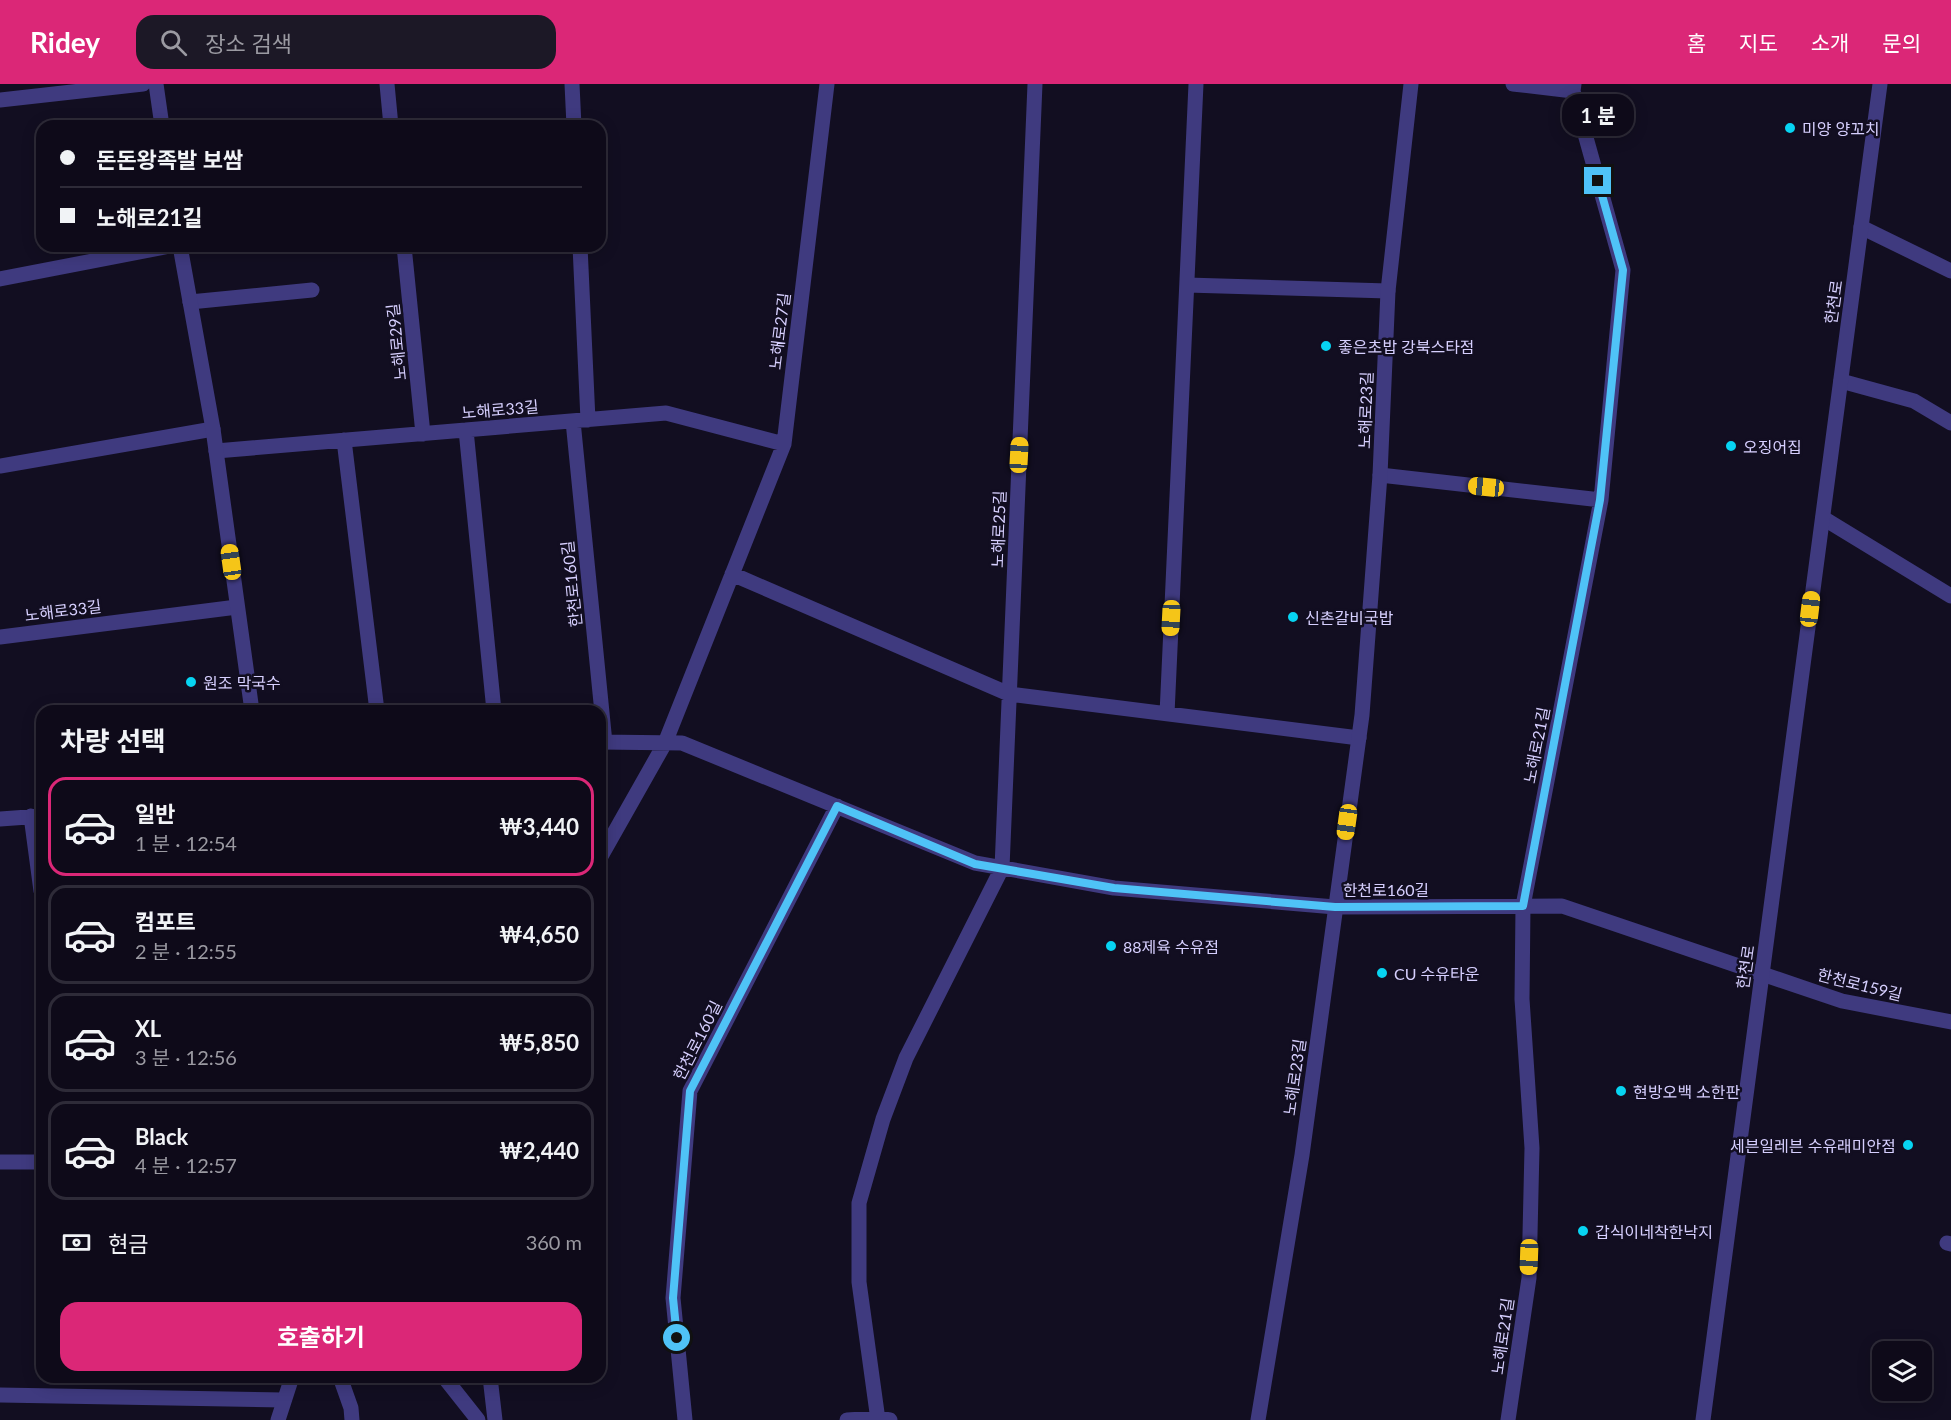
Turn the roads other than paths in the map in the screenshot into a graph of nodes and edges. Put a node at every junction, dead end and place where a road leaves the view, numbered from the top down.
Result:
1 (143, 84) edge
2 (156, 84) edge
3 (387, 84) edge
4 (572, 84) edge
5 (827, 84) edge
6 (1035, 84) edge
7 (1196, 84) edge
8 (1411, 84) edge
9 (1513, 84) edge
10 (1880, 84) edge
11 (1574, 88) edge
12 (0, 100) edge
13 (161, 120) edge
14 (390, 120) edge
15 (574, 120) edge
16 (1861, 227) junction
17 (139, 252) edge
18 (181, 252) edge
19 (405, 252) edge
20 (580, 252) edge
21 (1951, 271) edge
22 (0, 279) edge
23 (1187, 285) junction
24 (312, 290) dead end
25 (1388, 291) junction
26 (190, 302) junction
27 (1841, 381) junction
28 (581, 420) junction
29 (1951, 423) edge
30 (213, 429) junction
31 (466, 430) junction
32 (423, 434) junction
33 (344, 440) junction
34 (784, 444) junction
35 (216, 451) junction
36 (0, 466) edge
37 (1380, 475) junction
38 (1600, 500) junction
39 (1823, 518) junction
40 (732, 574) junction
41 (1951, 596) edge
42 (237, 607) junction
43 (0, 637) edge
44 (1009, 694) junction
45 (251, 705) edge
46 (376, 705) edge
47 (493, 705) edge
48 (600, 705) edge
49 (1167, 714) junction
50 (1359, 738) junction
51 (606, 742) edge
52 (665, 743) junction
53 (837, 806) junction
54 (36, 816) edge
55 (0, 819) edge
56 (606, 847) edge
57 (1002, 868) junction
58 (1523, 906) junction
59 (1335, 907) junction
60 (1762, 974) junction
61 (1951, 1022) edge
62 (0, 1162) edge
63 (36, 1162) edge
64 (290, 1383) edge
65 (342, 1383) edge
66 (449, 1383) edge
67 (491, 1383) edge
68 (0, 1395) edge
69 (285, 1400) junction
70 (882, 1419) edge
71 (278, 1420) edge
72 (352, 1420) edge
73 (478, 1420) edge
74 (495, 1420) edge
75 (685, 1420) edge
76 (847, 1420) edge
77 (1258, 1420) edge
78 (1508, 1420) edge
79 (1703, 1420) edge

1 - 12 street
2 - 13 street
3 - 14 street
4 - 15 street
5 - 34 street, 노해로27길
6 - 44 street, 노해로25길
7 - 23 street
8 - 25 street, 노해로23길
9 - 11 street
10 - 16 street, 한천로
11 - 38 street, 노해로21길
16 - 21 street
16 - 27 street, 한천로
17 - 22 street
18 - 26 street
19 - 32 street, 노해로29길
20 - 28 street
23 - 25 street
23 - 49 street
24 - 26 street
25 - 37 street, 노해로23길
26 - 30 street
27 - 29 street
27 - 39 street, 한천로
28 - 31 street, 노해로33길
28 - 34 street, 노해로33길
28 - 48 street, 한천로160길
30 - 35 street
30 - 36 street
31 - 32 street, 노해로33길
31 - 47 street
32 - 33 street, 노해로33길
33 - 35 street, 노해로33길
33 - 46 street
34 - 40 street, 노해로27길
35 - 42 street
37 - 38 street
37 - 50 street, 노해로23길
38 - 58 street, 노해로21길
39 - 41 street
39 - 60 street, 한천로
40 - 44 street
40 - 52 street, 노해로27길
42 - 43 street, 노해로33길
42 - 45 street
44 - 49 street
44 - 57 street, 노해로25길
49 - 50 street
50 - 59 street, 노해로23길
51 - 52 street, 한천로160길
52 - 53 street, 한천로160길
52 - 56 street, 노해로27길
53 - 57 street, 한천로160길
53 - 75 street, 한천로160길
54 - 55 street
57 - 59 street, 한천로160길
57 - 70 street
58 - 59 street, 한천로160길
58 - 60 street, 한천로160길
58 - 78 street, 노해로21길
59 - 77 street, 노해로23길
60 - 61 street, 한천로159길
60 - 79 street, 한천로
62 - 63 street
64 - 69 street
65 - 72 street
66 - 73 street
67 - 74 street
68 - 69 street
69 - 71 street
70 - 76 street

